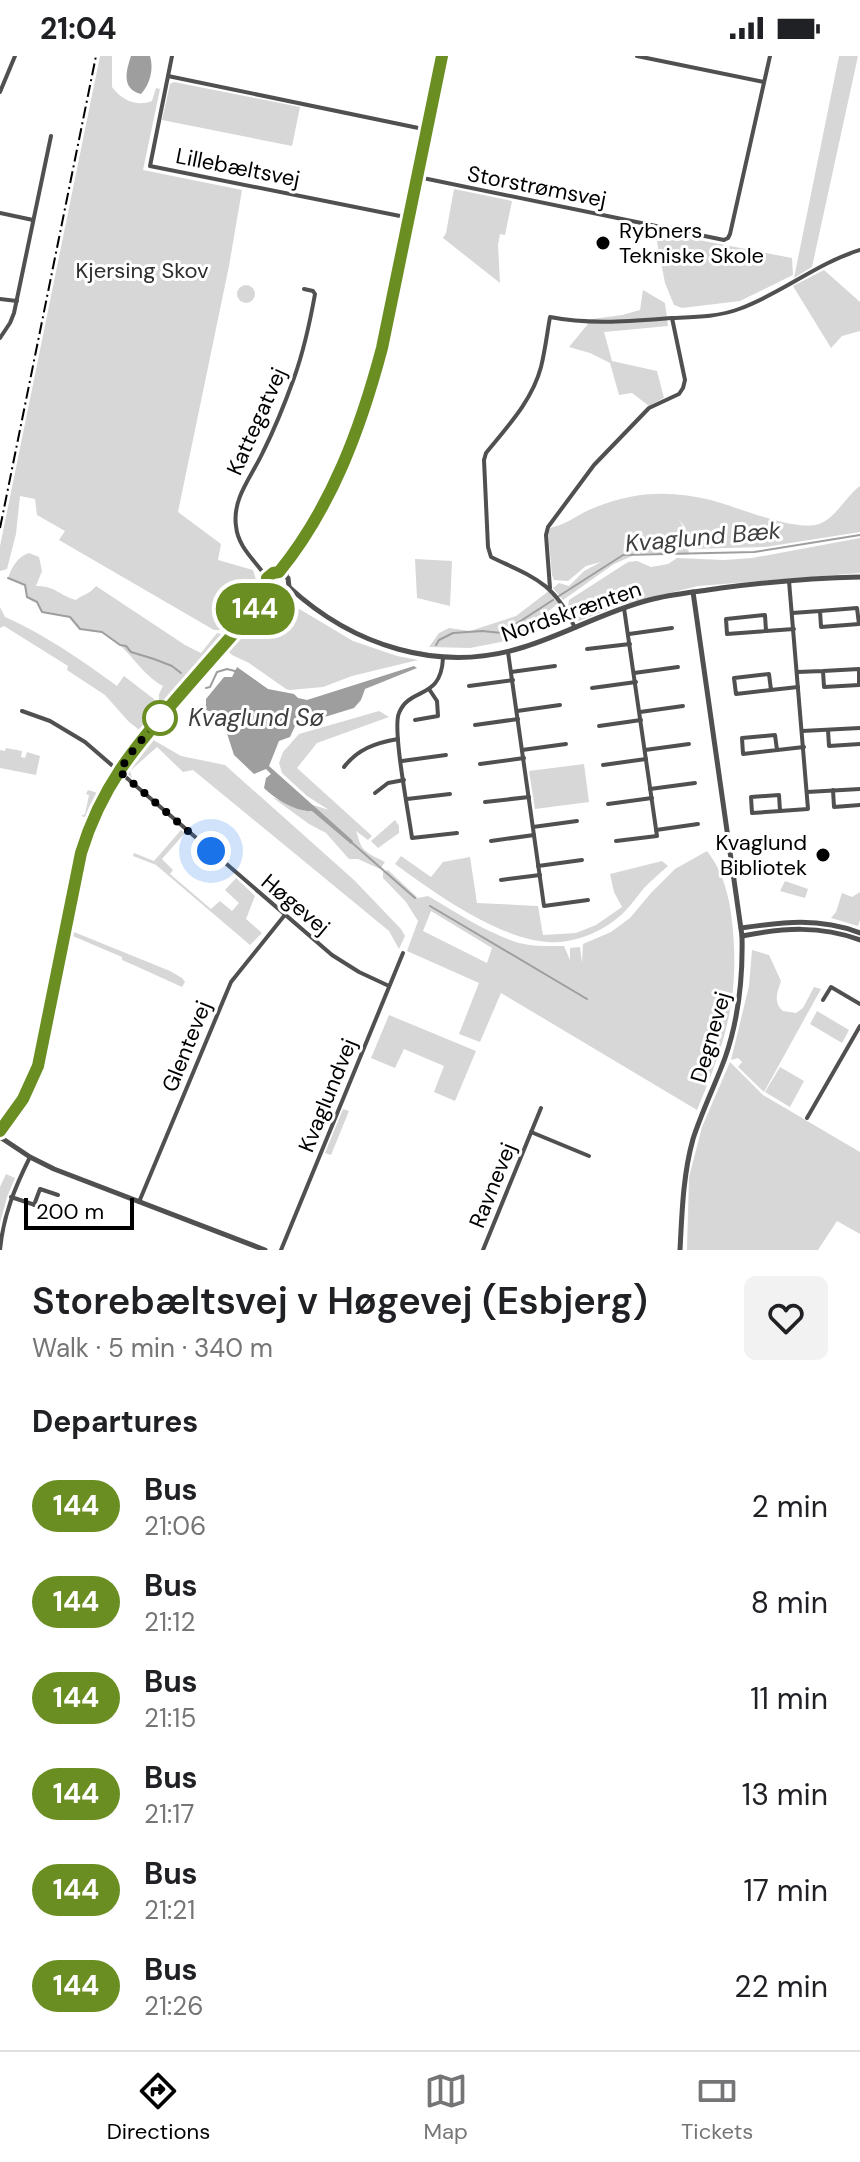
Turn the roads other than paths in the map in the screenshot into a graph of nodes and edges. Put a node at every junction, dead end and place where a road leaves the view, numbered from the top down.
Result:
1 (15, 56) edge
2 (172, 56) edge
3 (443, 56) edge
4 (637, 56) edge
5 (770, 56) edge
6 (168, 76) junction
7 (764, 82) junction
8 (0, 92) edge
9 (428, 130) junction
10 (51, 136) dead end
11 (418, 177) junction
12 (0, 213) edge
13 (410, 218) junction
14 (33, 220) junction
15 (860, 250) edge
16 (304, 289) dead end
17 (0, 299) edge
18 (17, 301) junction
19 (672, 318) junction
20 (0, 338) edge
21 (260, 566) junction
22 (279, 573) junction
23 (860, 577) edge
24 (267, 578) junction
25 (789, 581) junction
26 (550, 588) junction
27 (287, 590) junction
28 (270, 592) junction
29 (693, 592) junction
30 (624, 608) junction
31 (820, 611) junction
32 (792, 613) junction
33 (575, 628) junction
34 (672, 628) dead end
35 (794, 629) junction
36 (766, 631) junction
37 (629, 634) junction
38 (630, 644) junction
39 (587, 649) dead end
40 (508, 652) junction
41 (443, 658) junction
42 (555, 666) dead end
43 (678, 667) dead end
44 (823, 671) junction
45 (511, 672) junction
46 (797, 672) junction
47 (634, 673) junction
48 (513, 680) junction
49 (636, 682) junction
50 (469, 686) dead end
51 (799, 687) junction
52 (592, 688) dead end
53 (429, 689) junction
54 (771, 690) junction
55 (560, 705) dead end
56 (683, 706) dead end
57 (22, 711) dead end
58 (517, 711) junction
59 (640, 712) junction
60 (518, 719) junction
61 (415, 720) dead end
62 (641, 720) junction
63 (475, 725) dead end
64 (599, 726) dead end
65 (860, 728) edge
66 (828, 730) junction
67 (802, 731) junction
68 (398, 739) junction
69 (566, 744) dead end
70 (689, 744) dead end
71 (860, 744) edge
72 (804, 747) junction
73 (522, 750) junction
74 (645, 750) junction
75 (777, 750) junction
76 (446, 755) dead end
77 (524, 758) junction
78 (646, 759) junction
79 (402, 761) junction
80 (480, 764) dead end
81 (603, 765) dead end
82 (344, 767) dead end
83 (119, 771) junction
84 (404, 780) junction
85 (695, 783) dead end
86 (650, 789) junction
87 (860, 789) edge
88 (833, 790) junction
89 (807, 792) junction
90 (375, 793) dead end
91 (450, 794) dead end
92 (529, 797) junction
93 (652, 798) junction
94 (407, 799) junction
95 (485, 802) dead end
96 (608, 804) dead end
97 (860, 805) edge
98 (780, 811) junction
99 (577, 821) dead end
100 (698, 824) dead end
101 (533, 827) junction
102 (656, 830) junction
103 (457, 833) dead end
104 (534, 835) junction
105 (491, 841) dead end
106 (616, 841) dead end
107 (582, 860) dead end
108 (538, 866) junction
109 (540, 875) junction
110 (501, 880) dead end
111 (588, 900) dead end
112 (284, 916) junction
113 (741, 928) junction
114 (860, 933) edge
115 (742, 936) junction
116 (860, 940) edge
117 (403, 953) dead end
118 (389, 986) junction
119 (823, 1000) dead end
120 (860, 1004) edge
121 (860, 1026) edge
122 (541, 1108) dead end
123 (807, 1118) dead end
124 (531, 1132) junction
125 (0, 1134) edge
126 (589, 1156) dead end
127 (30, 1157) junction
128 (58, 1195) dead end
129 (11, 1197) junction
130 (139, 1202) junction
131 (34, 1205) junction
132 (44, 1208) dead end
133 (0, 1250) edge
134 (265, 1250) edge
135 (281, 1250) edge
136 (483, 1250) edge
137 (680, 1250) edge

1 - 8 street
2 - 6 street, Lillebæltsvej
3 - 9 street
4 - 7 street
5 - 7 street, Storstrømsvej
6 - 9 street
6 - 13 street, Lillebæltsvej
7 - 11 street, Storstrømsvej
9 - 11 street
10 - 14 street
11 - 13 street
12 - 14 street
13 - 22 street
14 - 18 street
15 - 19 street
16 - 21 street, Kattegatvej
17 - 18 street
18 - 20 street
19 - 26 street
19 - 26 street
21 - 22 street, Kattegatvej
21 - 24 street, Kattegatvej
22 - 24 street
22 - 27 street
23 - 25 street, Nordskrænten
24 - 28 street
25 - 29 street, Nordskrænten
25 - 32 street
26 - 33 street
27 - 28 street
27 - 41 street, Nordskrænten
28 - 83 street
29 - 30 street, Nordskrænten
29 - 113 street, Degnevej
30 - 33 street, Nordskrænten
30 - 37 street
31 - 31 street
31 - 32 street
32 - 35 street
33 - 40 street, Nordskrænten
34 - 37 street
35 - 36 street
35 - 46 street
36 - 36 street
37 - 38 street
38 - 39 street
38 - 47 street
40 - 41 street, Nordskrænten
40 - 45 street
41 - 53 street
42 - 45 street
43 - 47 street
44 - 44 street
44 - 46 street
45 - 48 street
46 - 51 street
47 - 49 street
48 - 50 street
48 - 58 street
49 - 52 street
49 - 59 street
51 - 54 street
51 - 67 street
53 - 61 street
53 - 68 street
54 - 54 street
55 - 58 street
56 - 59 street
57 - 83 street, Høgevej
58 - 60 street
59 - 62 street
60 - 63 street
60 - 73 street
62 - 64 street
62 - 74 street
65 - 66 street
66 - 67 street
66 - 71 street
67 - 72 street
68 - 79 street
68 - 82 street
69 - 73 street
70 - 74 street
72 - 75 street
72 - 89 street
73 - 77 street
74 - 78 street
75 - 75 street
76 - 79 street
77 - 80 street
77 - 92 street
78 - 81 street
78 - 86 street
79 - 84 street
83 - 112 street, Høgevej
83 - 125 street
84 - 90 street
84 - 94 street
85 - 86 street
86 - 93 street
87 - 88 street
88 - 89 street
88 - 97 street
89 - 98 street
91 - 94 street
92 - 95 street
92 - 101 street
93 - 96 street
93 - 102 street
94 - 103 street
98 - 98 street
99 - 101 street
100 - 102 street
101 - 104 street
102 - 106 street
104 - 105 street
104 - 108 street
107 - 108 street
108 - 109 street
109 - 110 street
109 - 111 street
112 - 118 street, Høgevej
112 - 130 street, Glentevej
113 - 114 street
113 - 115 street, Degnevej
115 - 116 street
115 - 137 street, Degnevej
117 - 118 street, Kvaglundvej
118 - 135 street, Kvaglundvej
119 - 120 street
121 - 123 street
122 - 124 street, Ravnevej
124 - 126 street, Ravnevej
124 - 136 street, Ravnevej
125 - 127 street
127 - 129 street
127 - 130 street
128 - 131 street
129 - 131 street
129 - 133 street
130 - 134 street
131 - 132 street

